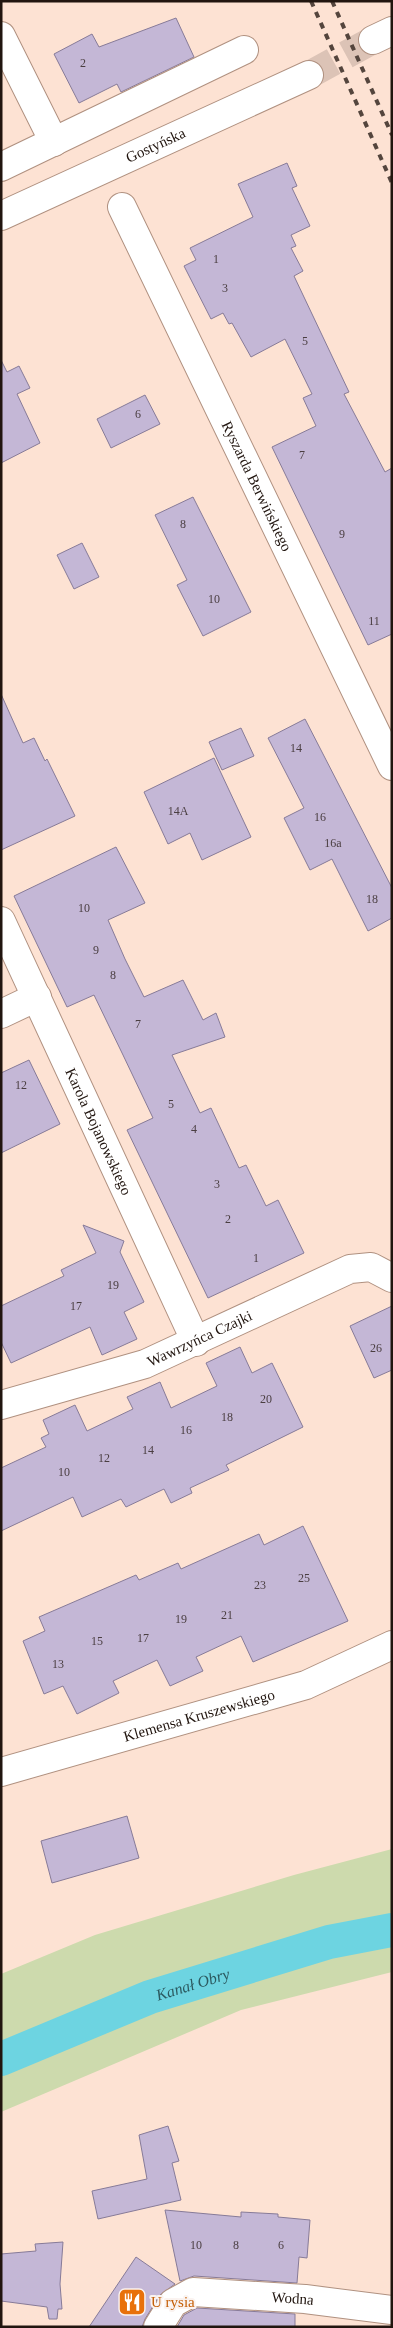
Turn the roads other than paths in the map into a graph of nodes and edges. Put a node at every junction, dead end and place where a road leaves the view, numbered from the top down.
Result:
1 (1, 36) edge
2 (244, 50) dead end
3 (309, 75) tunnel mouth
4 (54, 142) junction
5 (1, 167) edge
6 (122, 207) dead end
7 (1, 216) edge
8 (392, 766) edge
9 (1, 921) edge
10 (37, 997) junction
11 (1, 1014) edge
12 (392, 1278) edge
13 (196, 1342) junction
14 (1, 1405) edge
15 (392, 1645) edge
16 (1, 1772) edge
17 (392, 2310) edge
18 (158, 2327) edge

1 - 4 street
2 - 4 street
3 - 7 street, Gostyńska
4 - 5 street
6 - 8 street, Ryszarda Berwińskiego
9 - 10 street, Karola Bojanowskiego
10 - 11 street
10 - 13 street, Karola Bojanowskiego
12 - 13 street, Wawrzyńca Czajki
13 - 14 street, Wawrzyńca Czajki
15 - 16 street, Klemensa Kruszewskiego
17 - 18 street, Wodna

